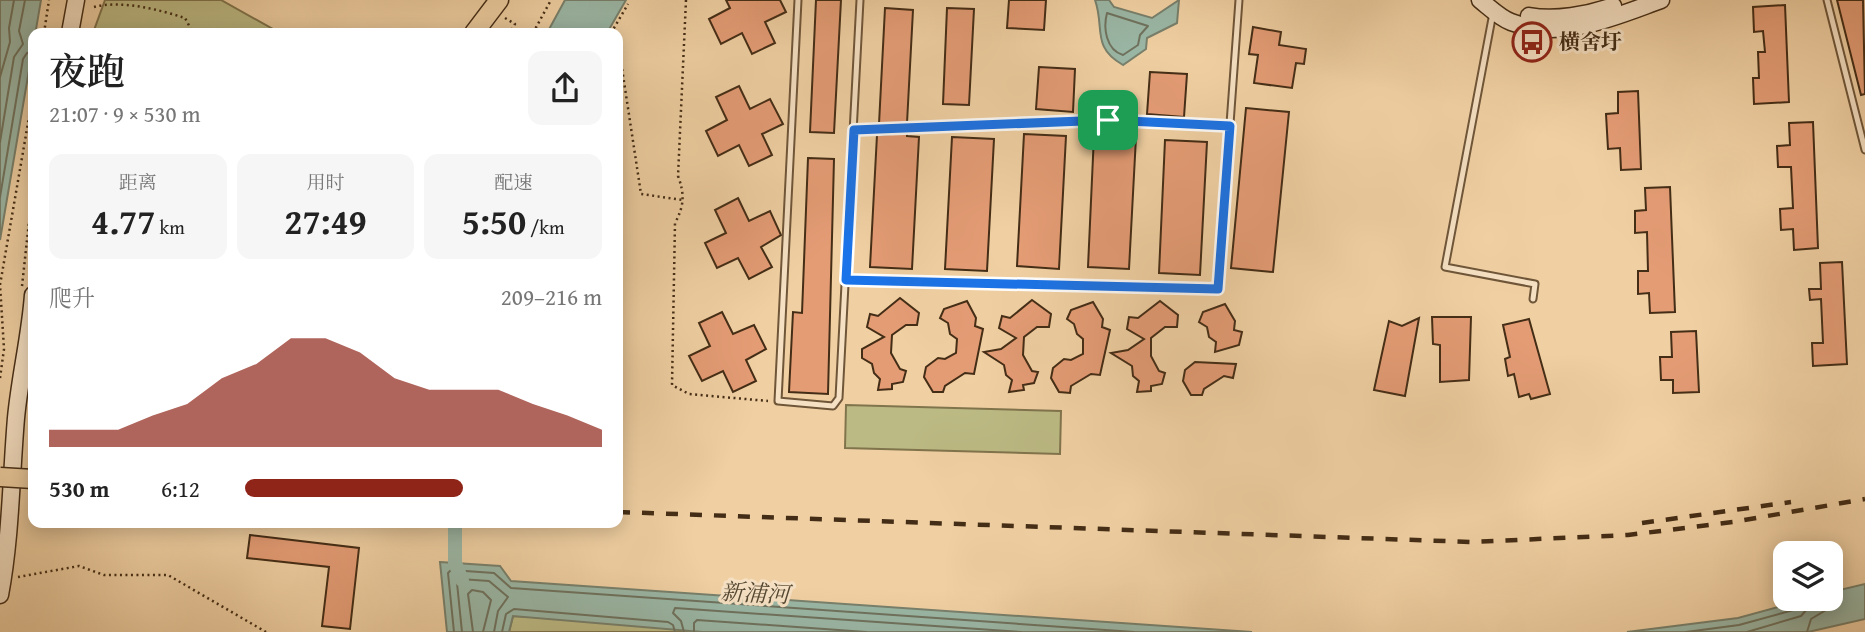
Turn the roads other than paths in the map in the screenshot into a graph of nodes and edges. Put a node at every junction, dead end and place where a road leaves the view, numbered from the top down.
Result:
1 (76, 0) edge
2 (487, 0) edge
3 (499, 0) edge
4 (798, 0) edge
5 (860, 0) edge
6 (1239, 0) edge
7 (1628, 0) edge
8 (1661, 0) edge
9 (1827, 0) edge
10 (1490, 3) edge
11 (71, 28) edge
12 (471, 28) edge
13 (478, 28) edge
14 (1230, 126) junction
15 (854, 130) junction
16 (1865, 150) edge
17 (846, 280) junction
18 (1533, 299) dead end
19 (28, 349) edge
20 (0, 477) edge
21 (28, 479) edge
22 (1, 587) edge

1 - 11 main road
2 - 12 main road
3 - 13 main road
4 - 17 lane
5 - 15 lane
6 - 14 lane
7 - 10 main road
8 - 10 main road
9 - 16 lane
10 - 18 lane
14 - 15 lane
14 - 17 lane
15 - 17 lane
19 - 22 main road
20 - 21 main road, bridge

